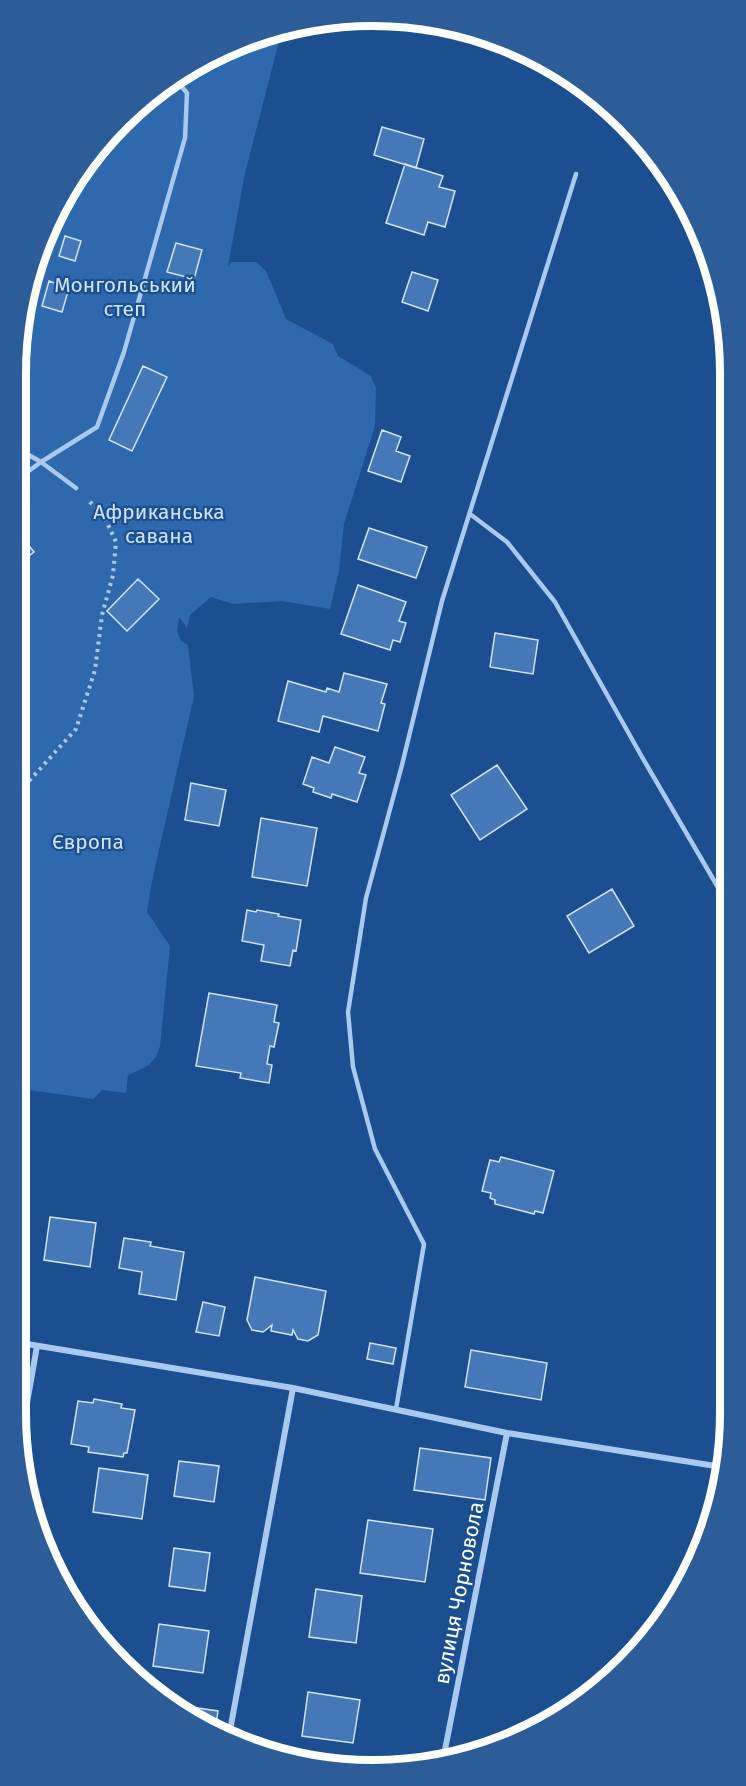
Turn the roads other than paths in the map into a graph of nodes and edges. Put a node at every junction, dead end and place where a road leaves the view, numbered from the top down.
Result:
1 (180, 84) edge
2 (576, 174) dead end
3 (26, 453) edge
4 (41, 462) junction
5 (26, 473) edge
6 (76, 488) road end
7 (470, 514) junction
8 (720, 891) edge
9 (26, 1344) edge
10 (38, 1346) junction
11 (294, 1388) junction
12 (396, 1409) junction
13 (26, 1411) edge
14 (507, 1433) junction
15 (717, 1466) edge
16 (230, 1730) edge
17 (444, 1753) edge

1 - 4 lane
2 - 7 lane
3 - 4 lane
4 - 5 lane
4 - 6 lane
7 - 8 lane
7 - 12 lane
9 - 10 street
10 - 11 street
10 - 13 street
11 - 12 street
11 - 16 street
12 - 14 street
14 - 15 street
14 - 17 street, вулиця Чорновола

